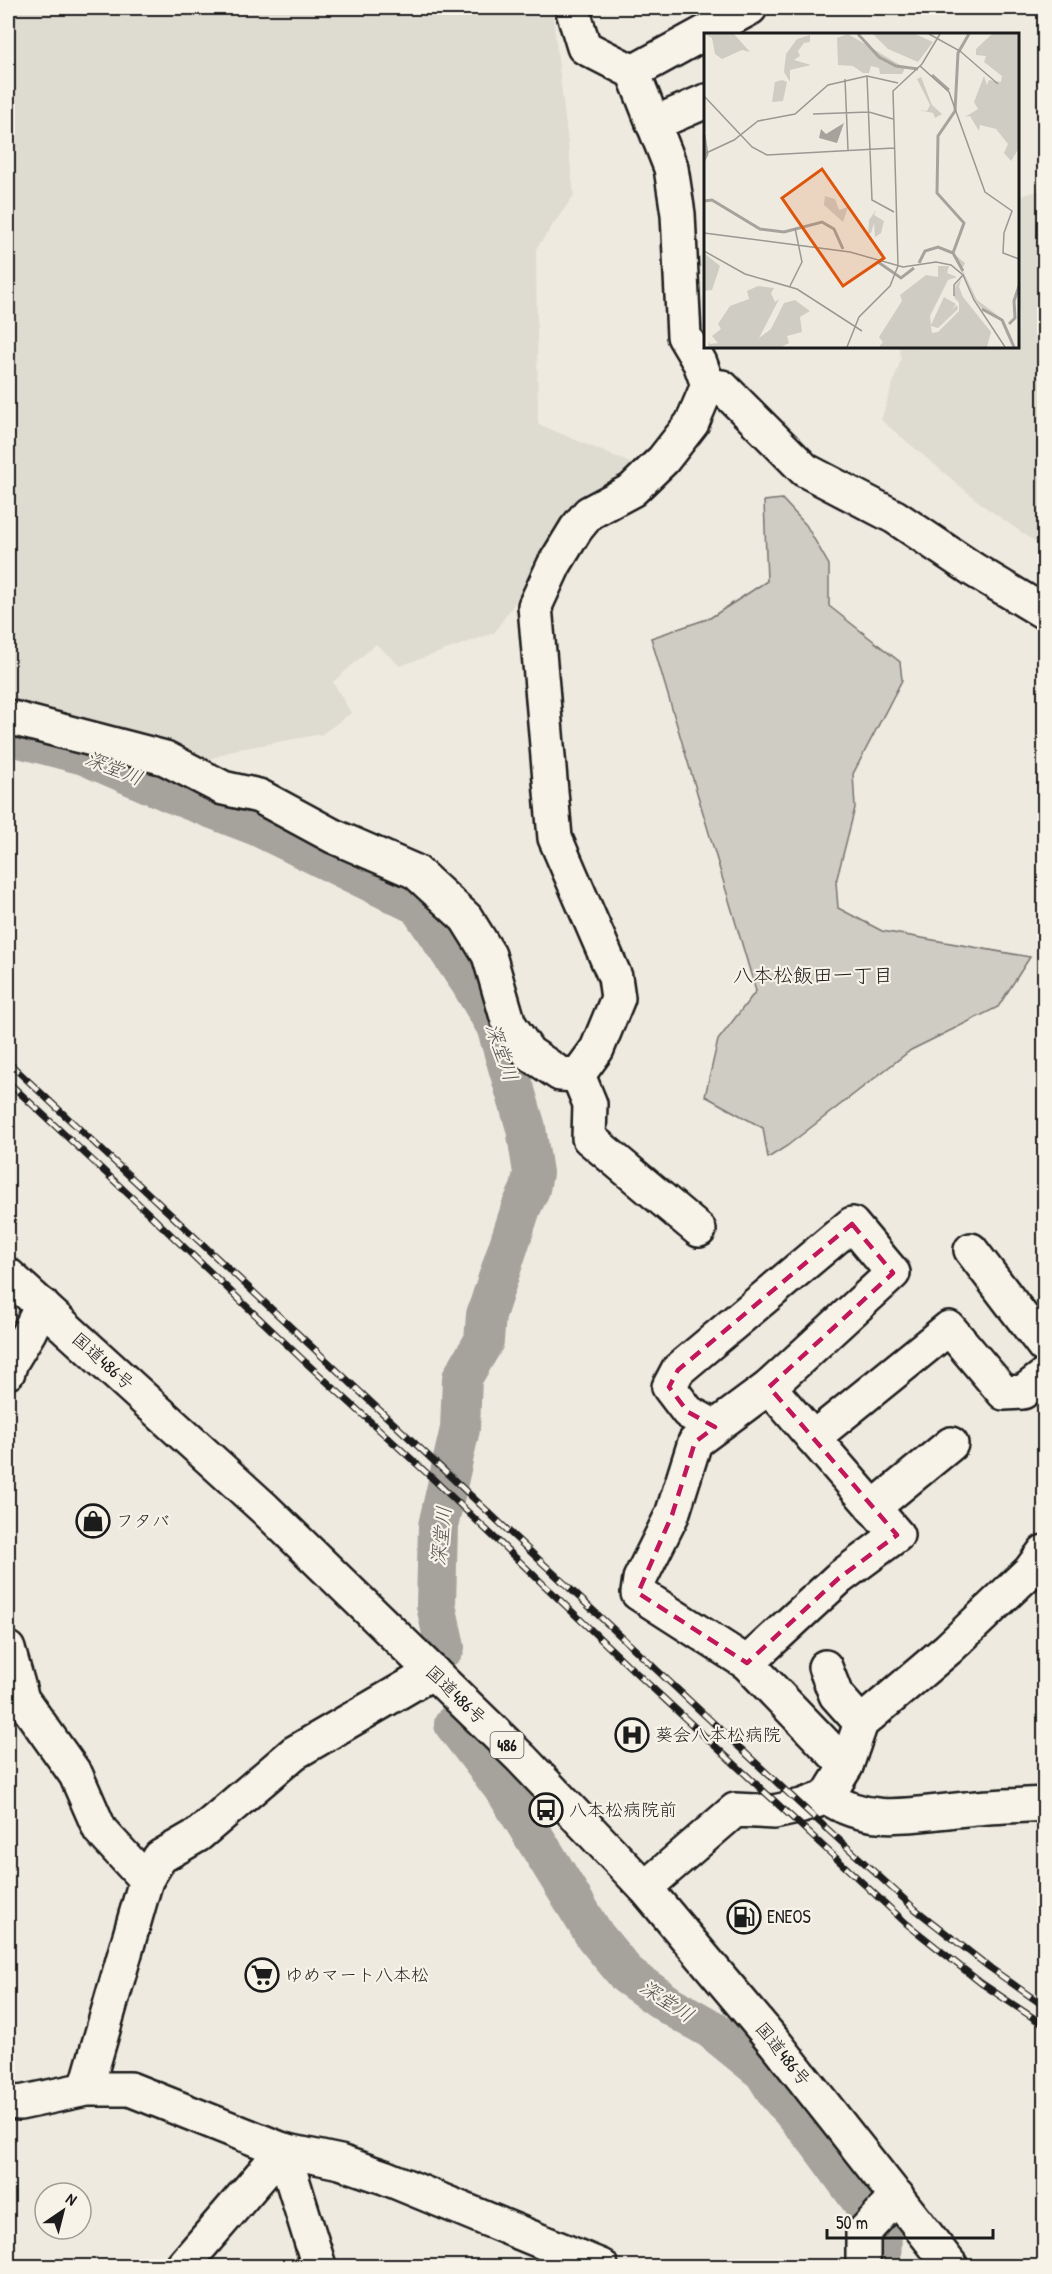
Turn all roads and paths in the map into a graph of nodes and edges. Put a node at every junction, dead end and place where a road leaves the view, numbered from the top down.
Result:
1 (572, 8) edge
2 (750, 8) edge
3 (704, 33) edge
4 (704, 33) edge
5 (633, 72) junction
6 (704, 101) edge
7 (653, 124) junction
8 (708, 385) junction
9 (1044, 612) edge
10 (8, 717) edge
11 (578, 1075) junction
12 (699, 1230) dead end
13 (970, 1250) dead end
14 (8, 1275) edge
15 (42, 1305) junction
16 (1044, 1346) edge
17 (8, 1372) edge
18 (1044, 1376) edge
19 (769, 1387) junction
20 (715, 1427) junction
21 (813, 1438) junction
22 (951, 1444) dead end
23 (873, 1508) junction
24 (1044, 1552) edge
25 (8, 1648) edge
26 (747, 1663) junction
27 (825, 1667) dead end
28 (433, 1672) junction
29 (861, 1723) junction
30 (846, 1766) junction
31 (827, 1797) junction
32 (1044, 1804) edge
33 (146, 1880) junction
34 (645, 1888) junction
35 (86, 2089) junction
36 (8, 2102) edge
37 (283, 2150) junction
38 (884, 2210) junction
39 (183, 2266) edge
40 (319, 2266) edge
41 (601, 2266) edge
42 (863, 2266) edge
43 (951, 2266) edge

1 - 5 main road
2 - 3 main road
4 - 5 main road
5 - 7 main road
6 - 7 main road
7 - 8 main road
8 - 9 main road
8 - 11 main road
10 - 11 main road
11 - 12 main road
13 - 16 main road
14 - 15 main road, 国道486号 / 486
15 - 17 main road
15 - 28 main road, 国道486号 / 486
18 - 21 main road
19 - 20 main road
19 - 20 main road
19 - 21 main road
20 - 26 main road
21 - 23 main road
22 - 23 main road
23 - 26 main road
24 - 29 main road
25 - 33 main road
26 - 30 main road
27 - 29 main road
28 - 33 main road
28 - 34 main road, 国道486号 / 486
29 - 30 main road
30 - 31 main road
31 - 32 main road
31 - 34 main road
33 - 35 main road
34 - 38 main road, 国道486号 / 486
35 - 36 main road
35 - 37 main road
37 - 39 main road
37 - 40 main road
37 - 41 main road
38 - 42 main road
38 - 43 main road, 国道486号 / 486

